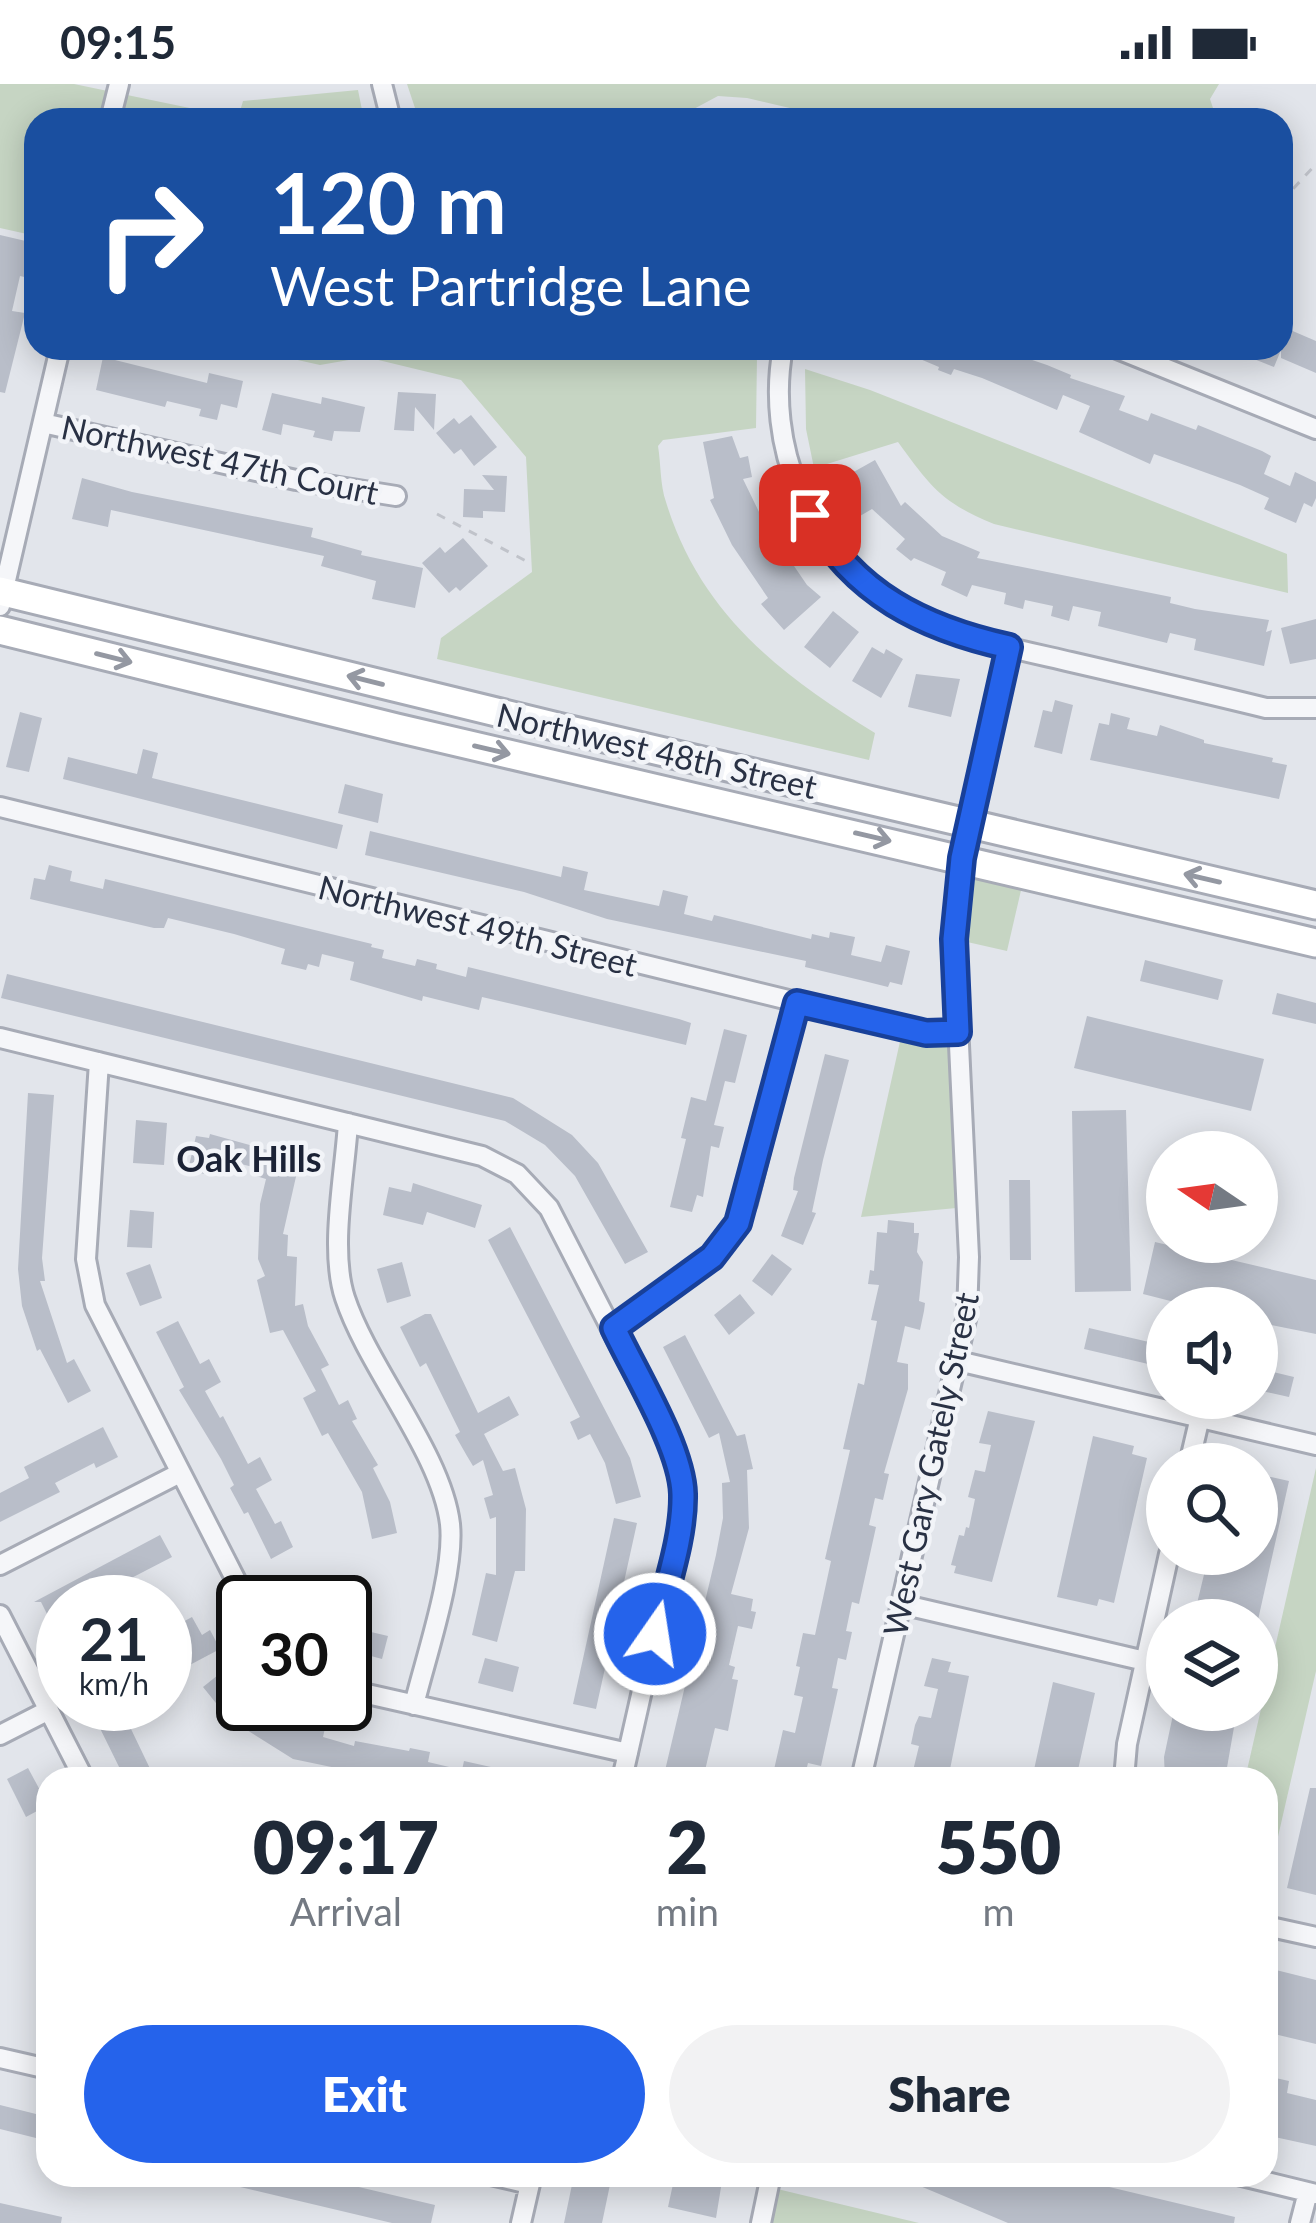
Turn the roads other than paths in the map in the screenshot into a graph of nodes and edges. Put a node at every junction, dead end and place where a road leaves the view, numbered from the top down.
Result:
1 (57, 360) edge
2 (782, 360) edge
3 (1144, 360) edge
4 (43, 423) junction
5 (1316, 430) edge
6 (396, 496) dead end
7 (1, 596) edge
8 (0, 629) edge
9 (1009, 647) junction
10 (1316, 708) edge
11 (0, 808) edge
12 (969, 822) junction
13 (962, 858) junction
14 (1316, 905) edge
15 (1316, 943) edge
16 (797, 1003) junction
17 (958, 1032) junction
18 (0, 1038) edge
19 (99, 1062) junction
20 (348, 1123) junction
21 (614, 1328) junction
22 (958, 1360) junction
23 (1146, 1404) edge
24 (1208, 1419) edge
25 (1316, 1445) edge
26 (181, 1473) junction
27 (0, 1565) edge
28 (233, 1575) edge
29 (1164, 1575) edge
30 (901, 1604) junction
31 (0, 1615) edge
32 (1145, 1661) junction
33 (36, 1685) edge
34 (372, 1696) edge
35 (414, 1706) junction
36 (36, 1717) edge
37 (60, 1731) edge
38 (0, 1735) edge
39 (628, 1753) junction
40 (78, 1767) edge
41 (625, 1767) edge
42 (864, 1767) edge
43 (1125, 1767) edge
44 (1278, 1929) edge
45 (1316, 1937) edge
46 (0, 2058) edge
47 (36, 2066) edge
48 (1278, 2185) edge
49 (529, 2187) edge
50 (768, 2187) edge
51 (1312, 2193) edge
52 (520, 2223) edge
53 (760, 2223) edge
54 (1300, 2223) edge

1 - 4 street
2 - 9 street
3 - 5 street
4 - 6 street, Northwest 47th Court
4 - 7 street
12 -> 7 main road, Northwest 48th Street
8 -> 13 main road, Northwest 48th Street
9 - 10 street
9 - 12 street, West Gary Gately Street
11 - 16 street, Northwest 49th Street
12 - 13 street, West Gary Gately Street
14 -> 12 main road, Northwest 48th Street
13 - 15 main road, Northwest 48th Street
13 - 17 street, West Gary Gately Street
16 - 17 street, Northwest 49th Street
16 - 21 street
17 - 22 street, West Gary Gately Street
18 - 19 street
19 - 20 street
19 - 26 street
20 - 21 street
20 - 35 street
21 - 39 street
22 - 23 street
22 - 30 street, West Gary Gately Street
24 - 25 street
26 - 27 street
26 - 28 street
29 - 32 street
30 - 32 street
30 - 42 street, West Gary Gately Street
31 - 33 street
32 - 43 street
34 - 35 street
35 - 39 street
36 - 38 street
37 - 40 street
39 - 41 street
44 - 45 street
46 - 47 street
48 - 51 street
49 - 52 street
50 - 53 street
51 - 54 street

